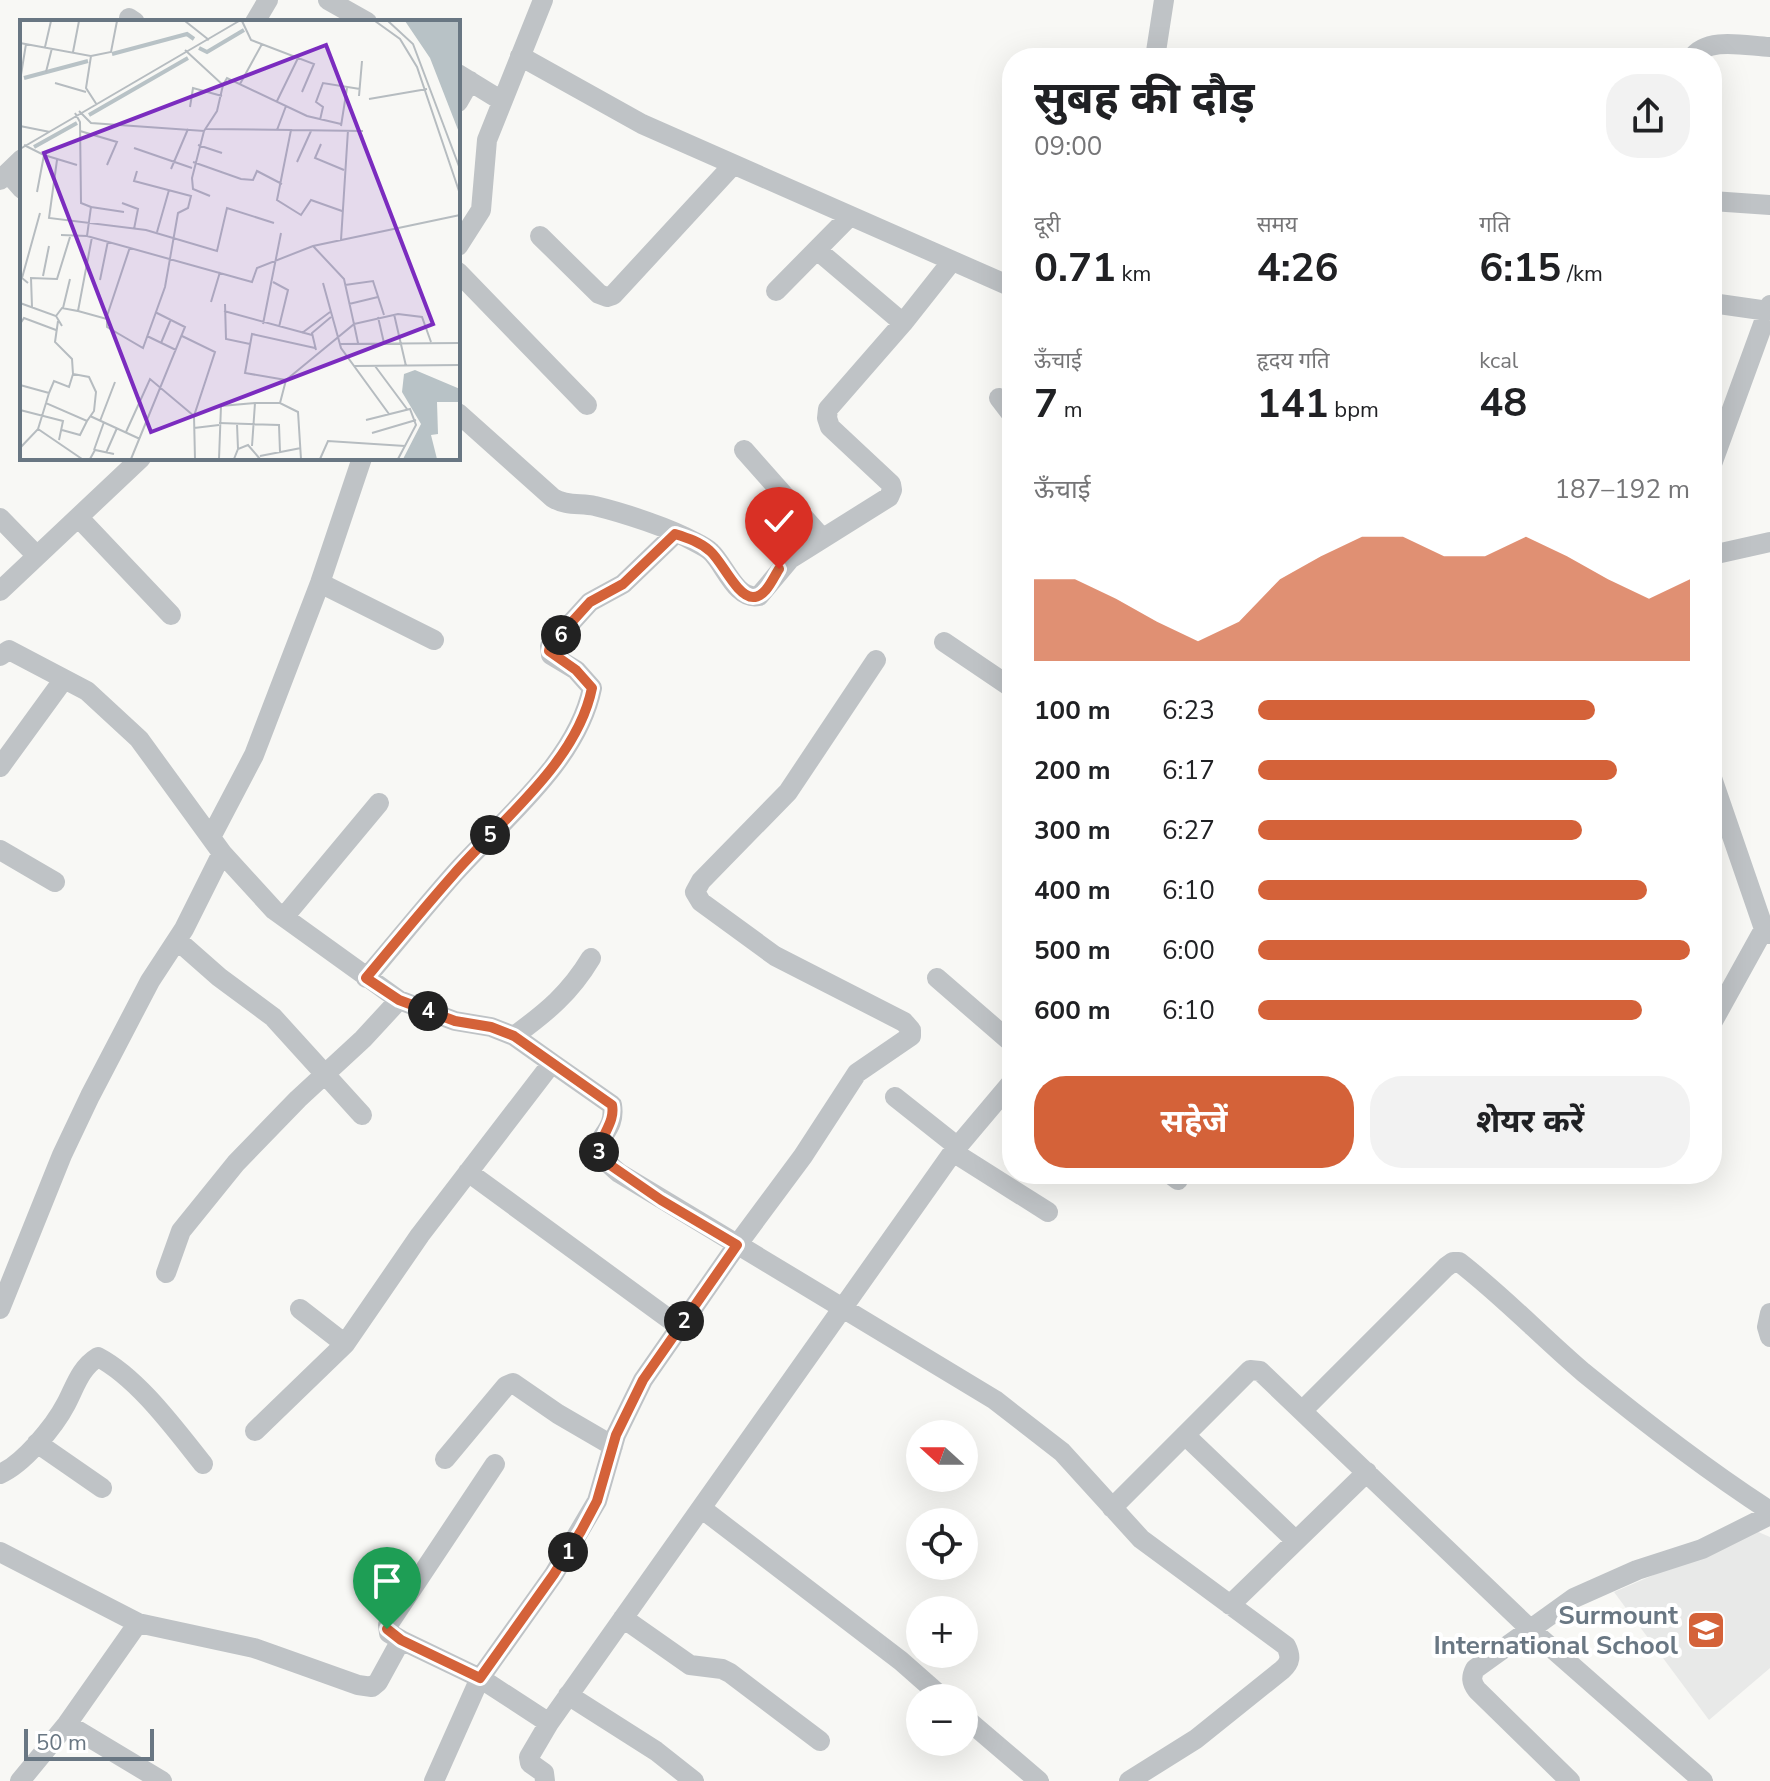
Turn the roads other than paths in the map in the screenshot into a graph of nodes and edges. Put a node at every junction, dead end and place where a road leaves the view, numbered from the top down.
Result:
1 (328, 0) edge
2 (543, 0) edge
3 (1164, 0) edge
4 (363, 20) edge
5 (1770, 47) edge
6 (1157, 48) edge
7 (1703, 48) edge
8 (520, 56) junction
9 (464, 77) edge
10 (502, 101) junction
11 (733, 165) junction
12 (1722, 202) edge
13 (1770, 205) edge
14 (850, 216) junction
15 (540, 236) dead end
16 (460, 242) edge
17 (817, 250) junction
18 (952, 261) junction
19 (460, 274) edge
20 (1002, 283) edge
21 (776, 291) dead end
22 (1722, 304) edge
23 (1769, 308) edge
24 (903, 323) junction
25 (999, 398) dead end
26 (1002, 402) edge
27 (587, 405) dead end
28 (460, 415) edge
29 (1722, 433) edge
30 (744, 450) dead end
31 (139, 460) edge
32 (361, 460) edge
33 (0, 518) edge
34 (79, 518) junction
35 (675, 534) junction
36 (822, 538) junction
37 (1770, 542) edge
38 (1722, 553) edge
39 (37, 556) junction
40 (320, 583) junction
41 (0, 591) edge
42 (171, 615) dead end
43 (434, 640) dead end
44 (944, 642) dead end
45 (3, 649) edge
46 (876, 660) dead end
47 (64, 679) junction
48 (1002, 681) edge
49 (0, 767) edge
50 (379, 803) dead end
51 (1722, 806) edge
52 (216, 845) junction
53 (0, 850) edge
54 (55, 882) dead end
55 (284, 917) junction
56 (1767, 932) edge
57 (177, 940) junction
58 (591, 958) dead end
59 (366, 978) junction
60 (937, 978) dead end
61 (399, 1000) junction
62 (1722, 1006) edge
63 (1002, 1034) edge
64 (514, 1036) junction
65 (552, 1063) junction
66 (324, 1075) junction
67 (1002, 1094) edge
68 (895, 1097) dead end
69 (362, 1115) dead end
70 (955, 1149) junction
71 (468, 1172) junction
72 (1002, 1181) edge
73 (1007, 1184) edge
74 (1048, 1212) dead end
75 (737, 1245) junction
76 (166, 1273) dead end
77 (842, 1308) junction
78 (0, 1309) edge
79 (300, 1309) dead end
80 (1770, 1313) edge
81 (680, 1327) junction
82 (1770, 1337) edge
83 (345, 1344) junction
84 (1302, 1411) junction
85 (255, 1431) dead end
86 (1185, 1435) junction
87 (37, 1443) junction
88 (613, 1446) junction
89 (445, 1459) dead end
90 (203, 1464) dead end
91 (495, 1464) dead end
92 (1367, 1472) junction
93 (0, 1474) edge
94 (102, 1488) dead end
95 (701, 1508) junction
96 (1112, 1508) junction
97 (1770, 1513) edge
98 (1296, 1541) junction
99 (0, 1552) edge
100 (1230, 1605) junction
101 (623, 1618) junction
102 (138, 1623) junction
103 (1529, 1628) junction
104 (401, 1640) junction
105 (480, 1678) junction
106 (927, 1684) edge
107 (568, 1695) junction
108 (549, 1723) junction
109 (67, 1724) junction
110 (978, 1729) edge
111 (820, 1741) dead end
112 (20, 1781) edge
113 (162, 1781) edge
114 (434, 1781) edge
115 (545, 1781) edge
116 (694, 1781) edge
117 (1039, 1781) edge
118 (1129, 1781) edge
119 (1570, 1781) edge
120 (1703, 1781) edge

1 - 4 street
2 - 8 street
3 - 6 street
5 - 7 street
8 - 10 street
8 - 11 street
9 - 10 street
10 - 16 street
11 - 14 street
11 - 15 street
12 - 13 street
14 - 17 street
14 - 18 street
17 - 21 street
17 - 24 street
18 - 20 street
18 - 24 street
19 - 27 street
22 - 23 street
23 - 29 street
24 - 36 street
25 - 26 street
28 - 35 street
30 - 36 street
31 - 34 street
32 - 40 street
33 - 39 street
34 - 39 street
34 - 42 street
35 - 36 street
35 - 59 street
37 - 38 street
39 - 41 street
40 - 43 street
40 - 52 street
44 - 48 street
45 - 47 street
46 - 75 street
47 - 49 street
47 - 52 street
50 - 55 street
51 - 56 street
52 - 55 street
52 - 57 street
53 - 54 street
55 - 59 street
56 - 62 street
57 - 66 street
57 - 78 street
58 - 64 street
59 - 61 street
60 - 63 street
61 - 64 street
61 - 66 street
64 - 65 street
65 - 71 street
65 - 75 street
66 - 69 street
66 - 76 street
67 - 70 street
68 - 70 street
70 - 72 street
70 - 77 street
71 - 81 street
71 - 83 street
73 - 74 street
75 - 77 street
75 - 81 street
77 - 95 street
77 - 96 street
79 - 83 street
80 - 82 street
81 - 88 street
83 - 85 street
84 - 86 street
84 - 92 street
84 - 97 street
86 - 96 street
86 - 98 street
87 - 90 street
87 - 93 street
87 - 94 street
88 - 89 street
88 - 105 street
91 - 104 street
92 - 98 street
92 - 103 street
95 - 101 street
95 - 106 street
96 - 100 street
97 - 103 street
98 - 100 street
99 - 102 street
100 - 118 street
101 - 107 street
101 - 111 street
102 - 104 street
102 - 109 street
103 - 119 street
103 - 120 street
104 - 105 street
105 - 108 street
105 - 114 street
107 - 108 street
107 - 116 street
108 - 115 street
109 - 112 street
109 - 113 street
110 - 117 street

